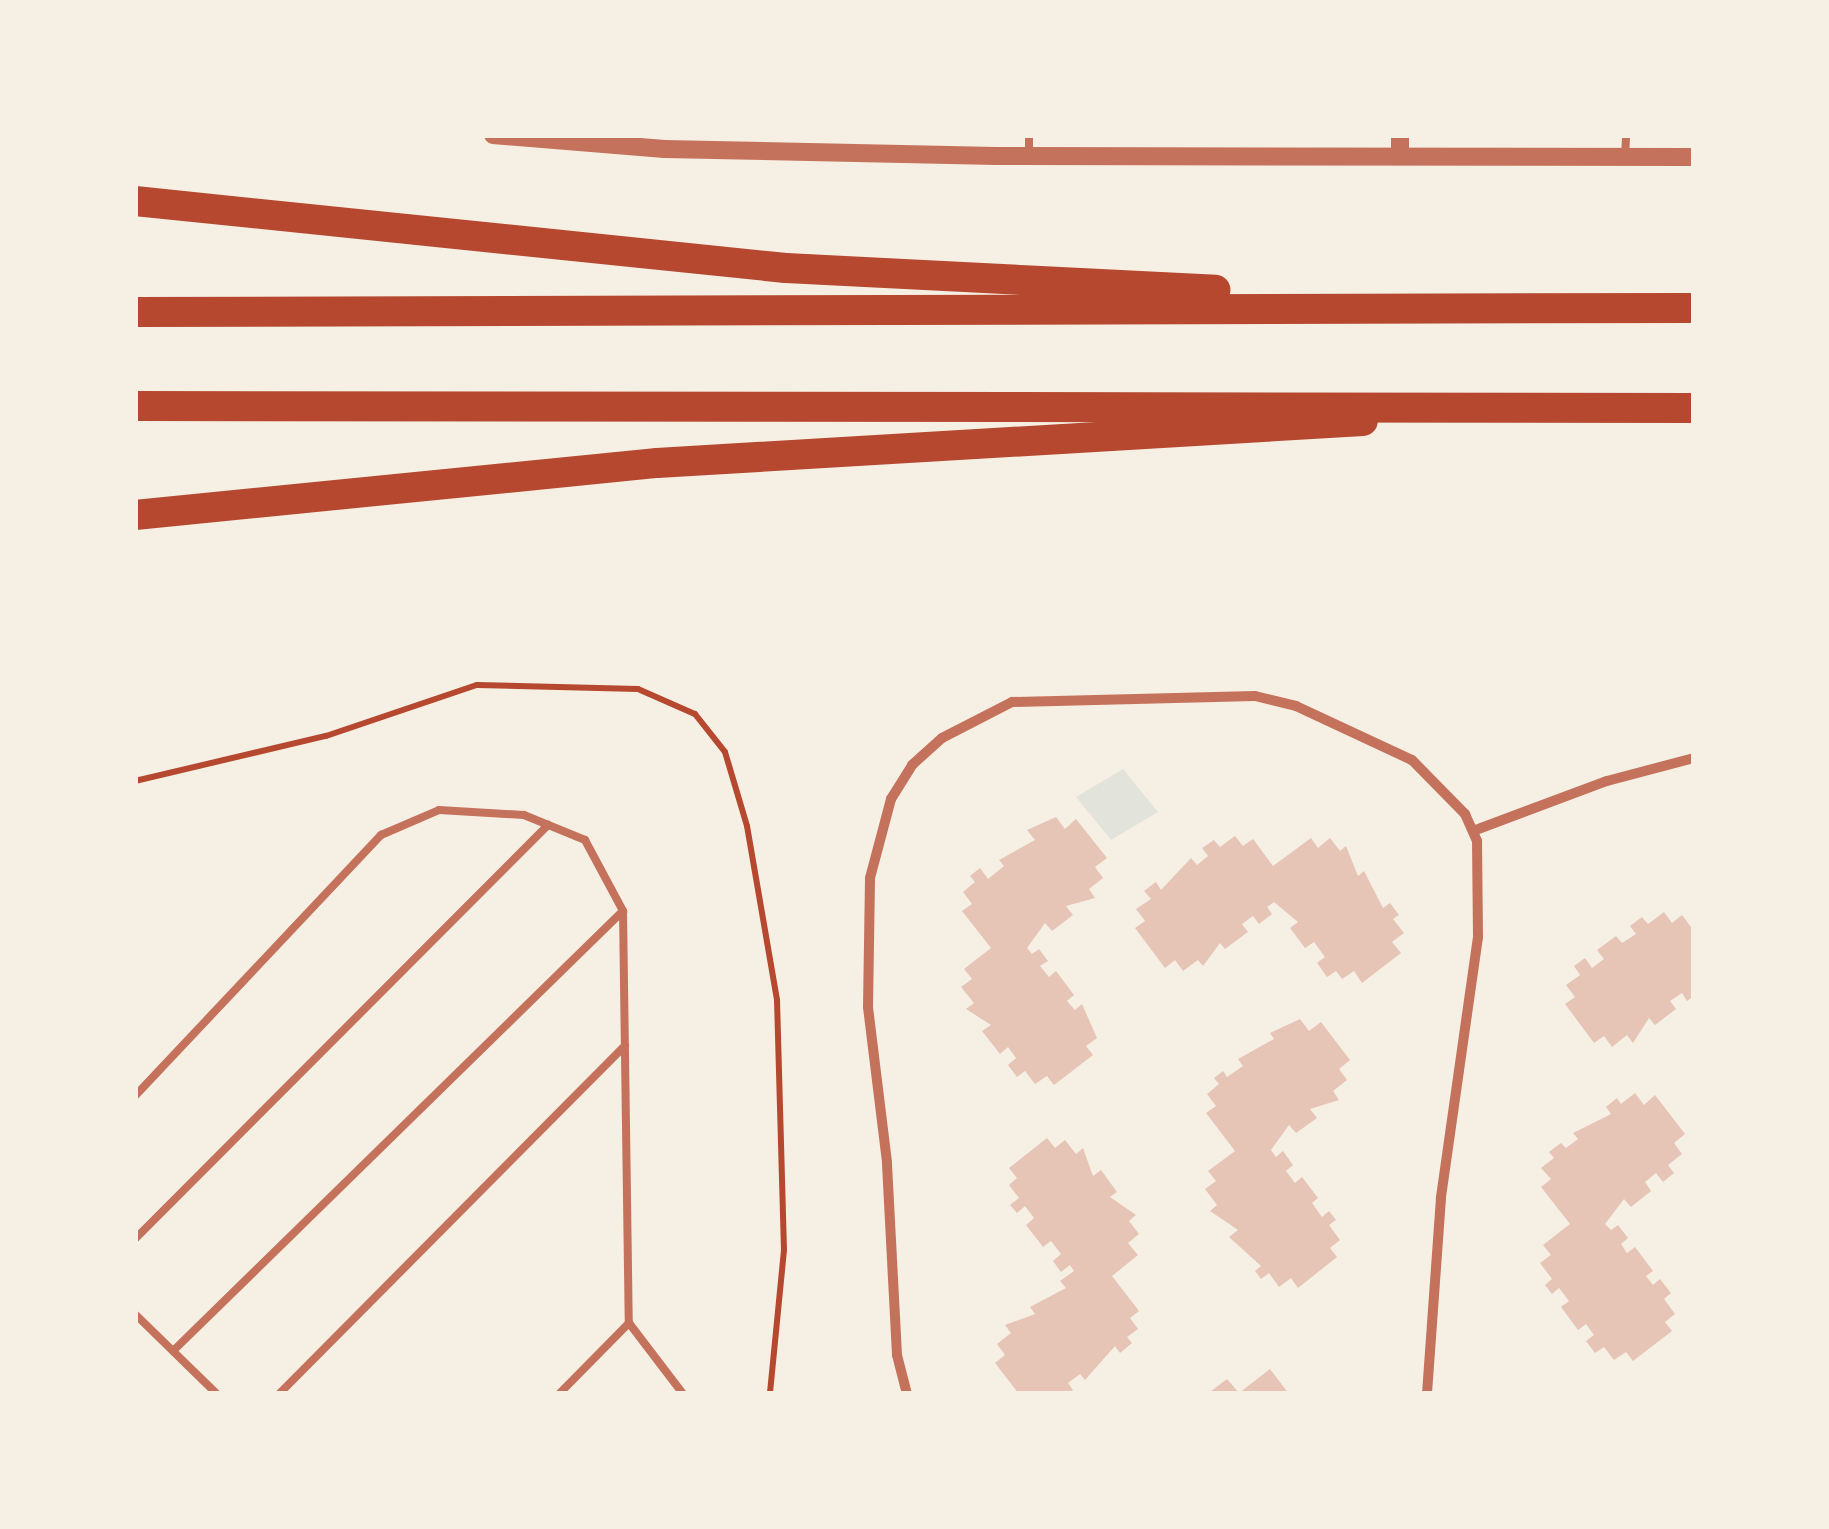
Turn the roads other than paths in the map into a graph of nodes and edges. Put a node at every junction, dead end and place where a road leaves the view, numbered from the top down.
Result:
1 (494, 135) edge
2 (1028, 135) edge
3 (1400, 135) edge
4 (1626, 135) edge
5 (1029, 156) junction
6 (1400, 156) junction
7 (1626, 157) junction
8 (1694, 157) edge
9 (135, 201) edge
10 (1622, 308) junction
11 (1694, 308) edge
12 (135, 312) edge
13 (135, 406) edge
14 (1495, 406) junction
15 (1694, 408) edge
16 (135, 515) edge
17 (1694, 758) edge
18 (548, 825) junction
19 (1473, 831) junction
20 (623, 910) junction
21 (625, 1046) junction
22 (135, 1096) edge
23 (135, 1239) edge
24 (135, 1314) edge
25 (629, 1324) junction
26 (173, 1351) junction
27 (217, 1394) edge
28 (280, 1394) edge
29 (559, 1394) edge
30 (683, 1394) edge
31 (908, 1394) edge
32 (1427, 1394) edge

1 - 5 street
2 - 5 lane
3 - 6 street
4 - 7 lane
5 - 6 street
6 - 7 street
7 - 8 street
9 - 10 highway
10 - 11 highway
10 - 12 highway
13 - 14 highway
14 - 15 highway
14 - 16 highway
17 - 19 street
18 - 20 lane
18 - 22 lane
18 - 23 lane
19 - 31 street
19 - 32 street
20 - 21 lane
20 - 26 lane
21 - 25 lane
21 - 28 lane
24 - 26 lane
25 - 29 lane
25 - 30 lane
26 - 27 lane

